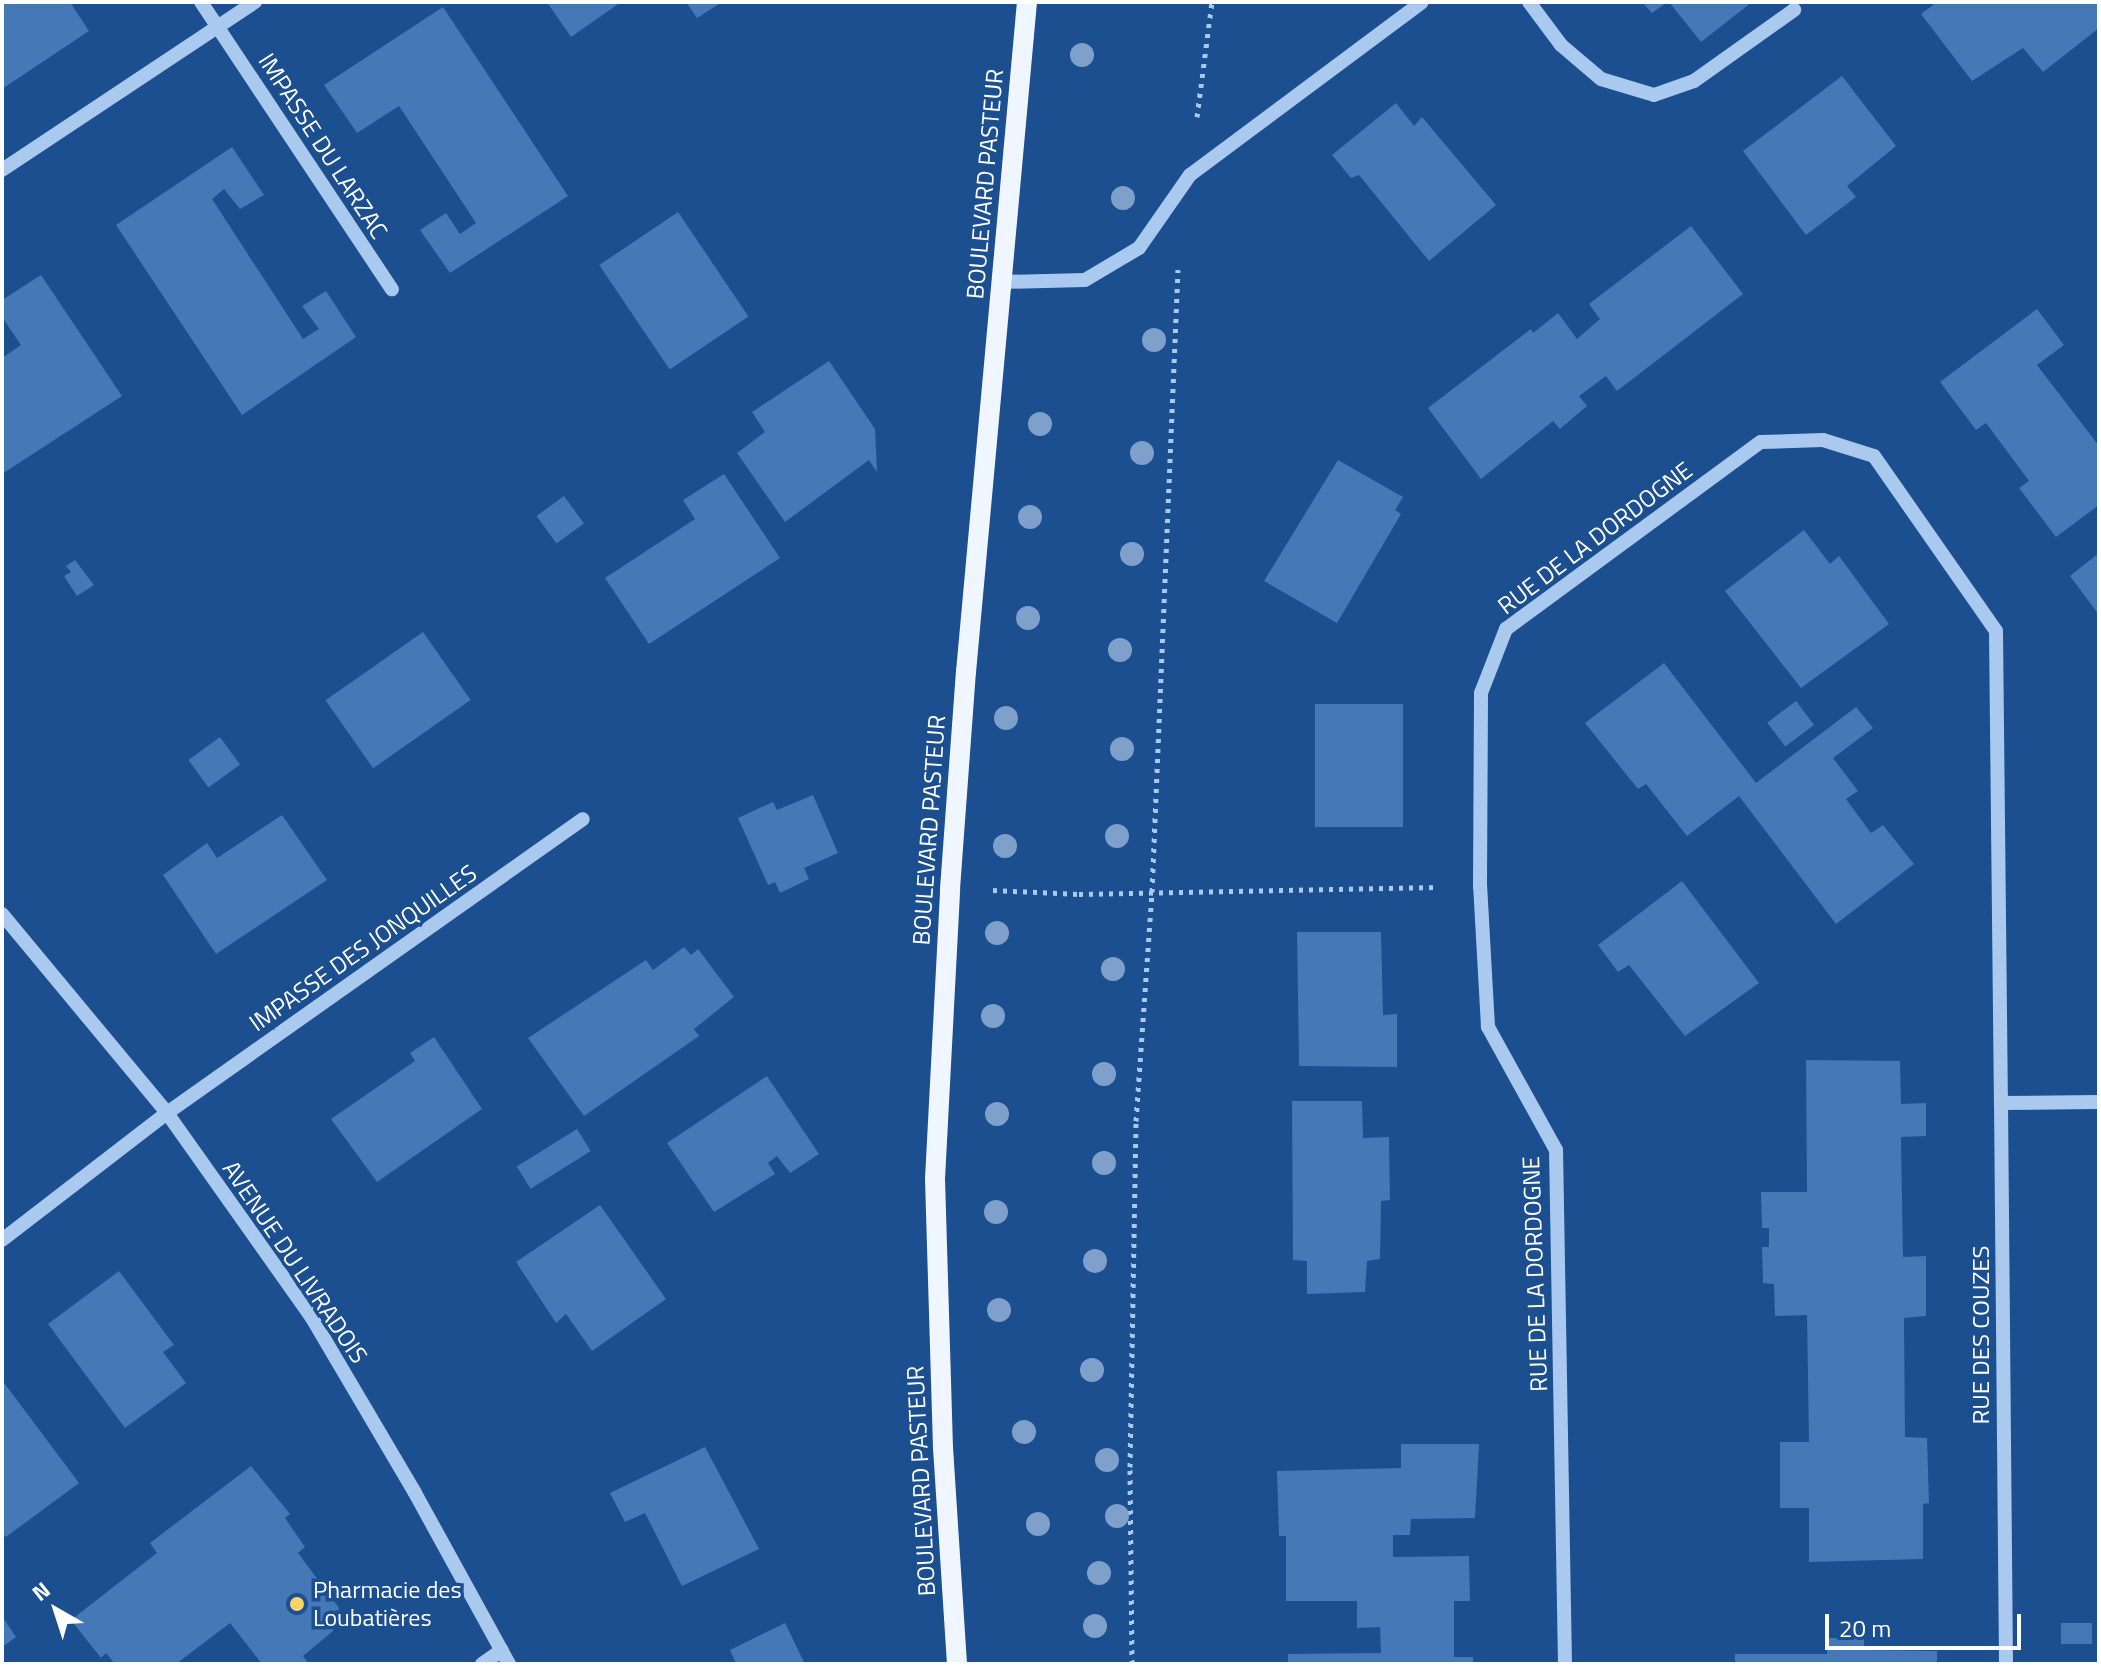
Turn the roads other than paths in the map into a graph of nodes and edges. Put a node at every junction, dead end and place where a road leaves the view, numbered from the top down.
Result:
1 (201, 2) edge
2 (255, 2) edge
3 (1027, 2) edge
4 (1422, 2) edge
5 (1529, 2) edge
6 (1794, 10) dead end
7 (218, 26) junction
8 (2, 170) edge
9 (1002, 282) junction
10 (392, 289) dead end
11 (583, 819) dead end
12 (2, 914) edge
13 (2099, 1102) edge
14 (2001, 1103) junction
15 (167, 1113) junction
16 (2, 1240) edge
17 (505, 1657) edge
18 (482, 1664) edge
19 (957, 1664) edge
20 (1565, 1664) edge
21 (2006, 1664) edge

1 - 7 street, IMPASSE DU LARZAC
2 - 7 street
3 - 9 main road, BOULEVARD PASTEUR
4 - 9 street
5 - 6 street
7 - 8 street
7 - 10 street, IMPASSE DU LARZAC
9 - 19 main road, BOULEVARD PASTEUR
11 - 15 street, IMPASSE DES JONQUILLES
12 - 15 street, AVENUE DU LIVRADOIS
13 - 14 street
14 - 20 street, RUE DE LA DORDOGNE
14 - 21 street, RUE DES COUZES
15 - 16 street, IMPASSE DES JONQUILLES
15 - 17 street, AVENUE DU LIVRADOIS
17 - 18 street

